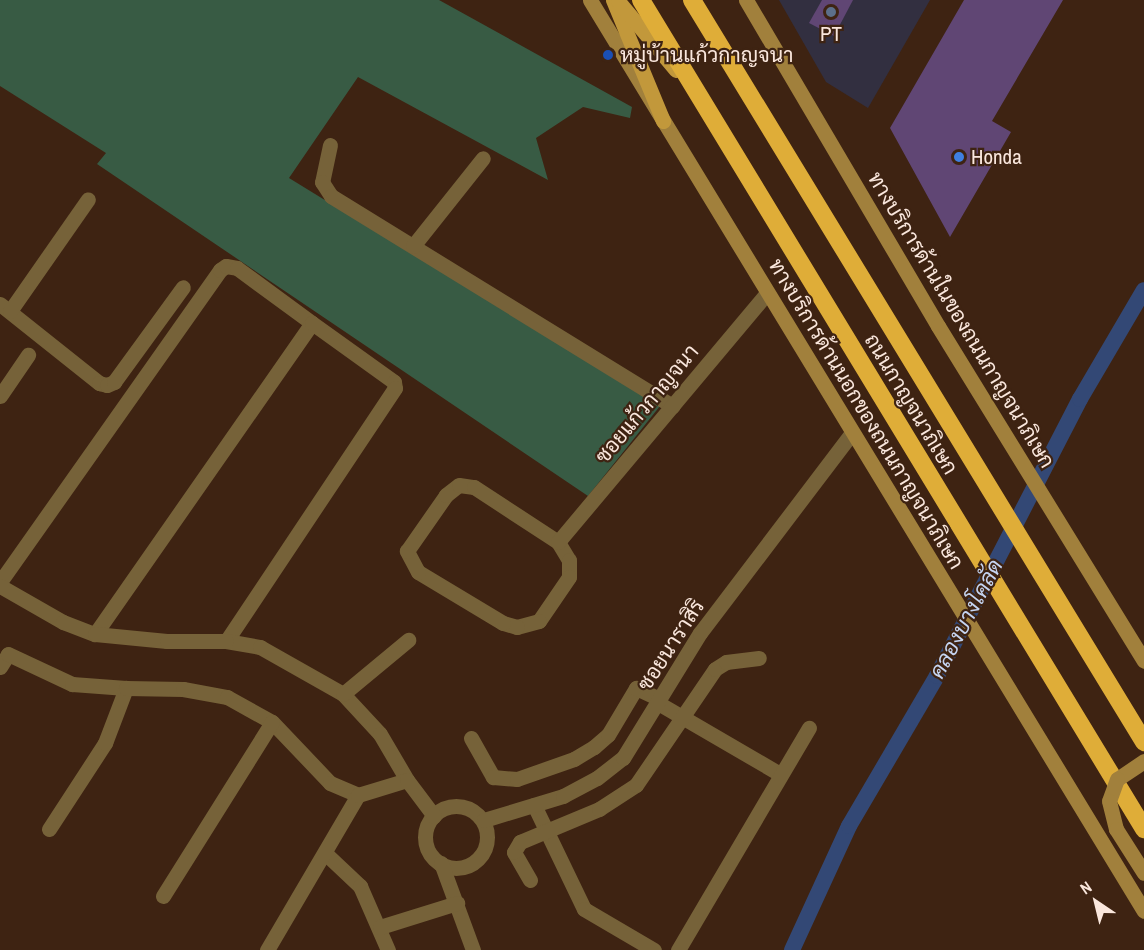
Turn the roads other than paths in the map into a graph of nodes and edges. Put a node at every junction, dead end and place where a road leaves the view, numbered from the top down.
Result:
1 (590, 0) edge
2 (615, 0) edge
3 (641, 0) edge
4 (692, 0) edge
5 (746, 0) edge
6 (702, 99) junction
7 (663, 121) junction
8 (330, 145) dead end
9 (483, 158) dead end
10 (88, 199) dead end
11 (413, 246) junction
12 (183, 287) dead end
13 (767, 293) junction
14 (5, 308) edge
15 (312, 323) junction
16 (28, 355) dead end
17 (0, 396) edge
18 (673, 406) junction
19 (851, 434) junction
20 (558, 542) junction
21 (0, 584) edge
22 (95, 634) junction
23 (408, 640) dead end
24 (226, 641) junction
25 (3, 657) edge
26 (759, 658) dead end
27 (1144, 661) edge
28 (126, 688) junction
29 (344, 694) junction
30 (659, 701) junction
31 (682, 717) junction
32 (272, 722) junction
33 (809, 728) dead end
34 (471, 738) dead end
35 (1144, 742) edge
36 (1144, 761) edge
37 (780, 774) junction
38 (407, 780) junction
39 (358, 795) junction
40 (534, 805) junction
41 (434, 816) junction
42 (484, 820) junction
43 (49, 829) dead end
44 (1144, 829) edge
45 (546, 831) junction
46 (326, 854) junction
47 (441, 863) junction
48 (1144, 873) edge
49 (530, 880) dead end
50 (163, 896) dead end
51 (457, 903) junction
52 (1144, 911) edge
53 (380, 927) junction
54 (267, 950) edge
55 (388, 950) edge
56 (473, 950) edge
57 (654, 950) edge
58 (678, 950) edge

1 - 7 main road, ทางบริการด้านนอกของถนนกาญจนาภิเษก
2 - 6 main road
2 - 7 main road
3 - 6 highway, ถนนกาญจนาภิเษก
4 - 35 highway, ถนนกาญจนาภิเษก
5 - 27 main road, ทางบริการด้านในของถนนกาญจนาภิเษก
6 - 44 highway, ถนนกาญจนาภิเษก
7 - 13 main road, ทางบริการด้านนอกของถนนกาญจนาภิเษก
8 - 11 street
9 - 11 street
10 - 14 street
11 - 18 street
12 - 14 street
13 - 18 street, ซอยแก้วกาญจนา
13 - 19 main road, ทางบริการด้านนอกของถนนกาญจนาภิเษก
15 - 21 street
15 - 22 street
15 - 24 street
16 - 17 street
18 - 20 street, ซอยแก้วกาญจนา
19 - 30 street, ซอยนาราสิริ
19 - 52 main road, ทางบริการด้านนอกของถนนกาญจนาภิเษก
20 - 20 street
21 - 22 street
22 - 24 street
23 - 29 street
24 - 29 street
25 - 28 street
26 - 31 street
28 - 32 street
28 - 43 street
29 - 38 street
30 - 31 street
30 - 34 street
30 - 40 street, ซอยนาราสิริ
31 - 37 street
31 - 45 street
32 - 39 street
32 - 50 street
33 - 37 street
36 - 48 main road, bridge
37 - 58 street
38 - 39 street
38 - 41 street
39 - 46 street
40 - 42 street, ซอยนาราสิริ
40 - 45 street
41 - 42 street
41 - 47 street
42 - 47 street
45 - 49 street
45 - 57 street
46 - 53 street
46 - 54 street
47 - 51 street
51 - 53 street
51 - 56 street
53 - 55 street

